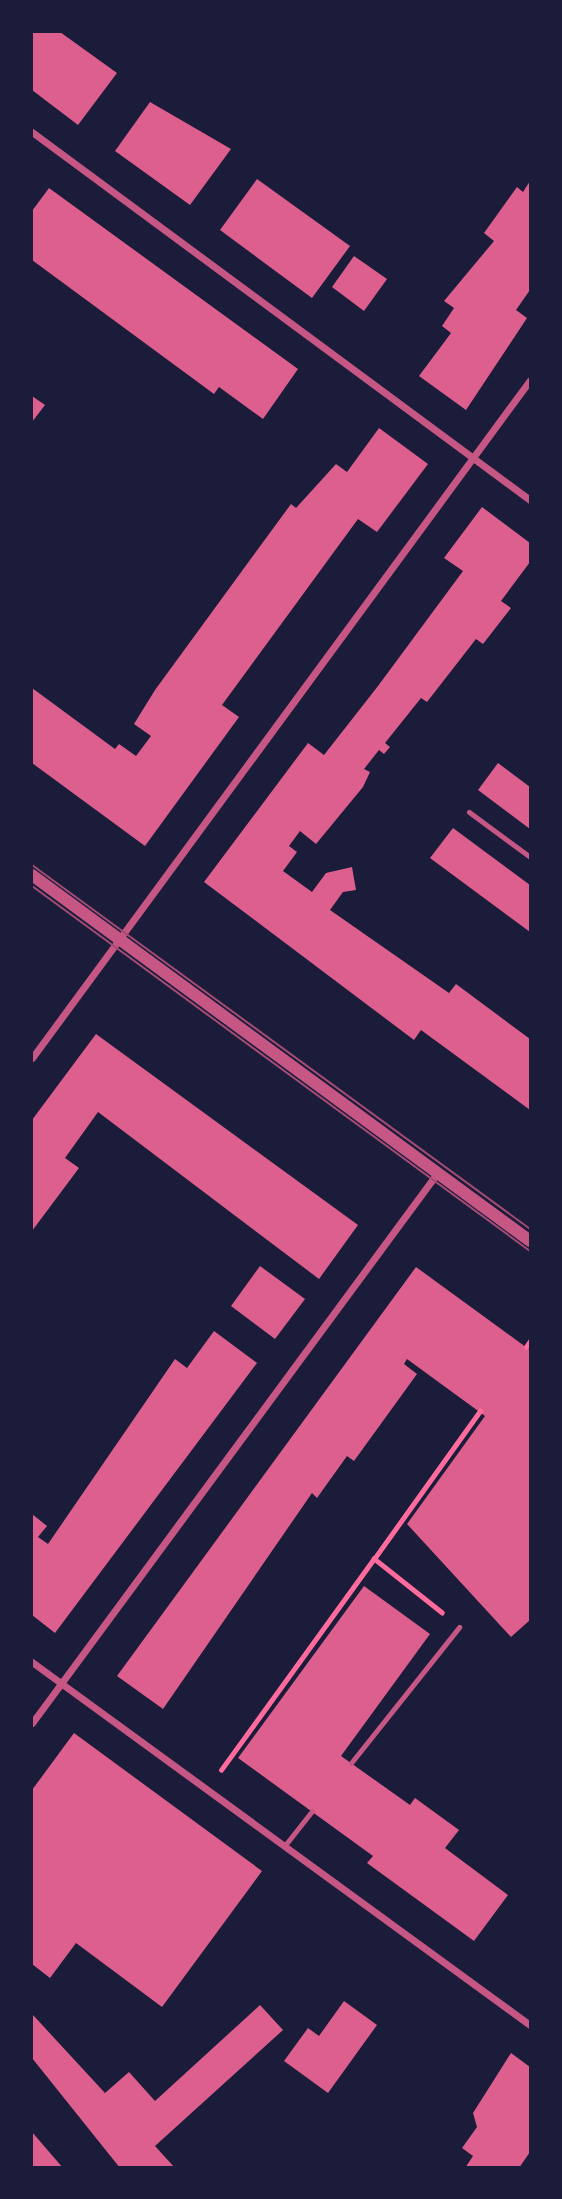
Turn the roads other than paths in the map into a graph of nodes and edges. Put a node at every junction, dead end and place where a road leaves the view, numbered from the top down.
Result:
1 (32, 132) edge
2 (530, 380) edge
3 (473, 457) junction
4 (530, 500) edge
5 (469, 812) dead end
6 (530, 857) edge
7 (32, 875) edge
8 (119, 940) junction
9 (32, 1058) edge
10 (438, 1172) junction
11 (530, 1241) edge
12 (459, 1627) dead end
13 (32, 1662) edge
14 (62, 1684) junction
15 (32, 1723) edge
16 (351, 1763) dead end
17 (312, 1811) dead end
18 (286, 1844) junction
19 (530, 2025) edge

1 - 3 street
2 - 3 street
3 - 4 street
3 - 8 street
5 - 6 lane
7 - 8 street
8 - 9 street
8 - 10 street
10 - 11 street
10 - 14 street
12 - 16 lane
13 - 14 street
14 - 15 street
14 - 18 street
17 - 18 lane
18 - 19 street

